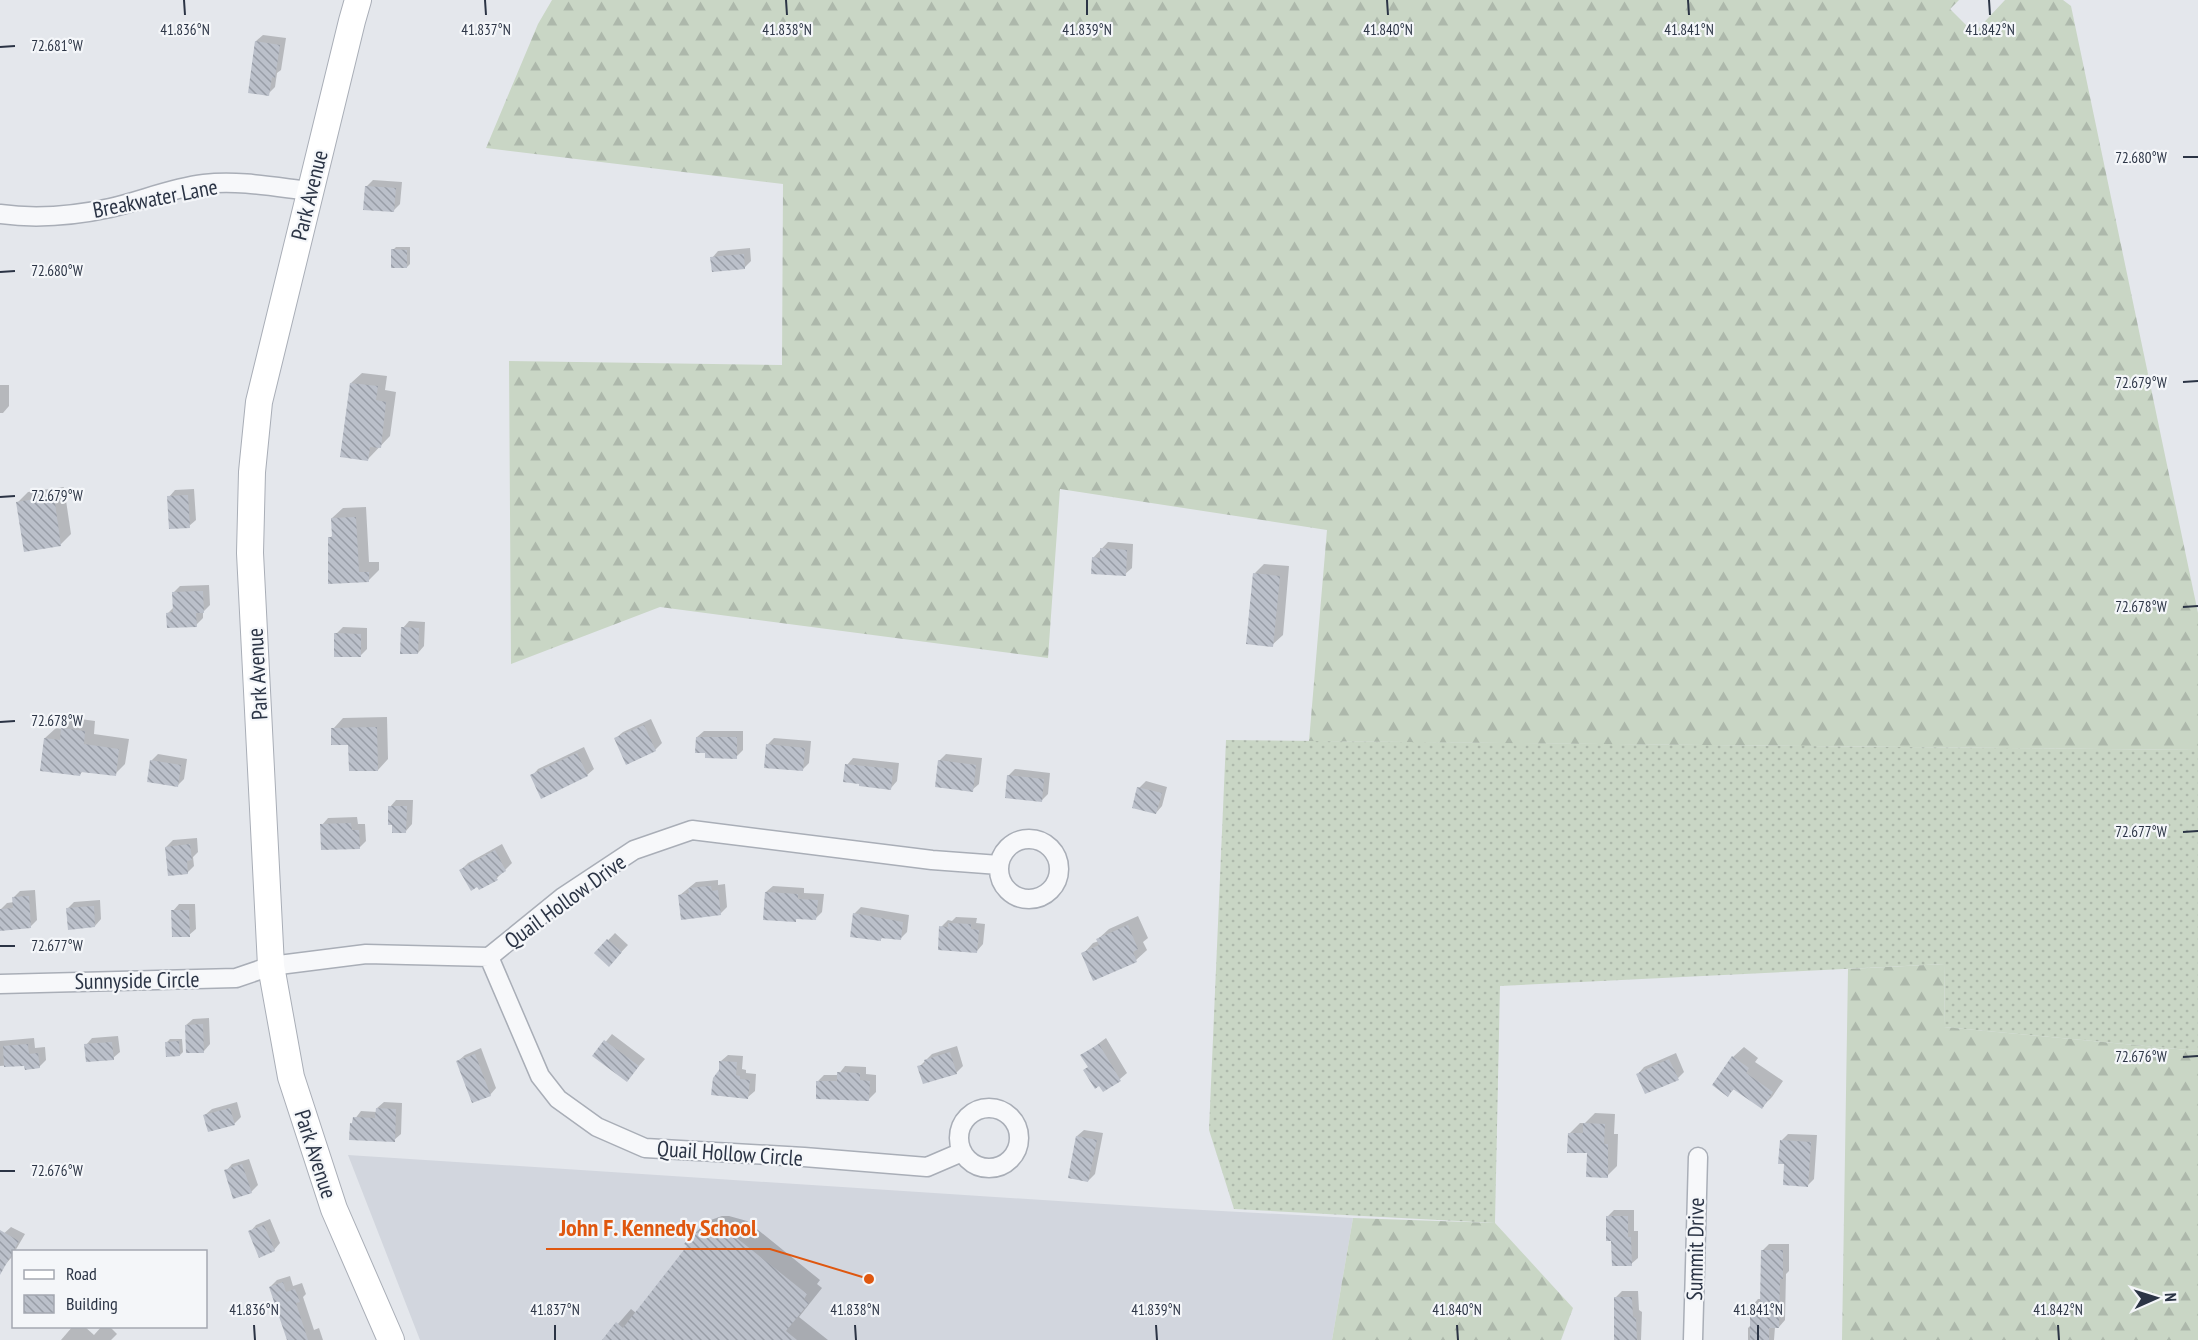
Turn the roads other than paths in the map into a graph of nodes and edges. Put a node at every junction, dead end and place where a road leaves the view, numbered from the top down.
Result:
1 (358, 0) edge
2 (309, 191) junction
3 (0, 214) edge
4 (999, 865) dead end
5 (489, 957) junction
6 (271, 966) junction
7 (0, 984) edge
8 (962, 1152) dead end
9 (1698, 1157) dead end
10 (391, 1340) edge
11 (1693, 1340) edge

1 - 2 main road, Park Avenue
2 - 3 street, Breakwater Lane
2 - 6 main road, Park Avenue
4 - 5 street, Quail Hollow Drive
5 - 6 street, Quail Hollow Drive
5 - 8 street, Quail Hollow Circle
6 - 7 street, Sunnyside Circle
6 - 10 main road, Park Avenue
9 - 11 street, Summit Drive

